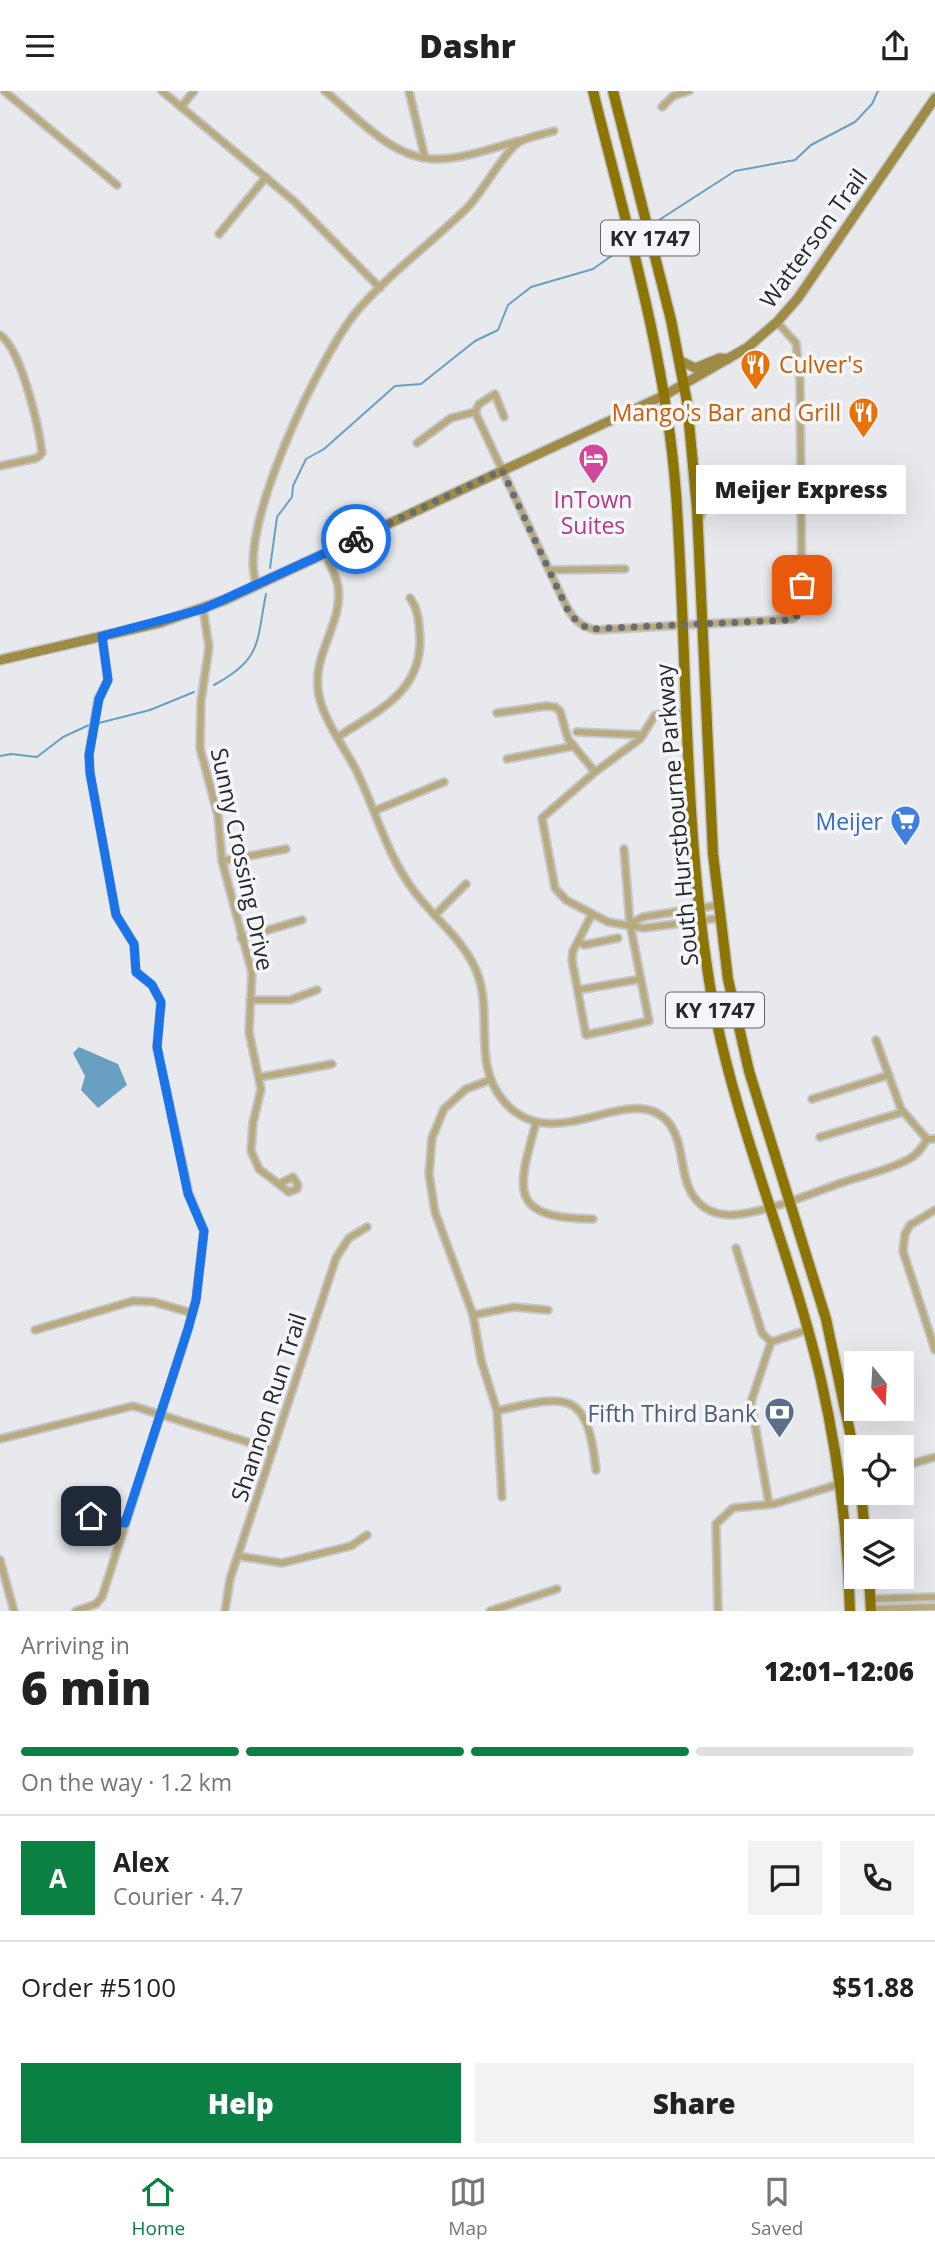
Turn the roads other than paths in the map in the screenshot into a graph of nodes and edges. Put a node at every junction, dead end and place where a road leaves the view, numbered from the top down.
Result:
1 (1, 91) edge
2 (162, 91) edge
3 (194, 91) edge
4 (325, 91) edge
5 (409, 91) edge
6 (593, 91) edge
7 (613, 91) edge
8 (688, 91) edge
9 (935, 98) edge
10 (181, 107) junction
11 (662, 107) dead end
12 (554, 131) dead end
13 (520, 141) junction
14 (425, 158) junction
15 (266, 177) junction
16 (117, 185) dead end
17 (219, 234) dead end
18 (380, 288) junction
19 (777, 322) junction
20 (0, 335) edge
21 (730, 359) junction
22 (679, 360) junction
23 (684, 385) junction
24 (665, 395) junction
25 (475, 412) junction
26 (621, 415) junction
27 (504, 417) dead end
28 (667, 421) junction
29 (417, 443) dead end
30 (0, 466) edge
31 (502, 470) junction
32 (803, 489) junction
33 (697, 528) junction
34 (325, 555) junction
35 (625, 569) dead end
36 (549, 570) junction
37 (257, 585) junction
38 (410, 598) dead end
39 (203, 609) junction
40 (701, 623) junction
41 (682, 624) junction
42 (102, 636) junction
43 (0, 660) edge
44 (498, 713) dead end
45 (685, 713) junction
46 (577, 732) dead end
47 (643, 735) junction
48 (338, 737) junction
49 (573, 745) junction
50 (507, 759) dead end
51 (595, 772) junction
52 (444, 782) dead end
53 (374, 811) junction
54 (286, 849) dead end
55 (624, 849) dead end
56 (222, 861) junction
57 (466, 884) dead end
58 (719, 905) junction
59 (699, 908) junction
60 (592, 914) junction
61 (435, 915) junction
62 (720, 918) junction
63 (302, 920) dead end
64 (699, 921) junction
65 (630, 923) junction
66 (241, 938) junction
67 (618, 938) dead end
68 (579, 941) junction
69 (641, 979) junction
70 (317, 990) dead end
71 (578, 991) junction
72 (250, 1000) junction
73 (876, 1040) dead end
74 (332, 1064) dead end
75 (889, 1075) junction
76 (261, 1077) junction
77 (490, 1080) junction
78 (812, 1099) dead end
79 (903, 1112) junction
80 (536, 1123) junction
81 (820, 1137) dead end
82 (931, 1139) edge
83 (281, 1183) dead end
84 (788, 1200) junction
85 (769, 1206) junction
86 (935, 1210) edge
87 (593, 1219) dead end
88 (368, 1227) dead end
89 (736, 1248) dead end
90 (548, 1310) dead end
91 (192, 1313) junction
92 (473, 1315) junction
93 (35, 1330) dead end
94 (807, 1330) junction
95 (771, 1342) junction
96 (935, 1350) edge
97 (497, 1411) junction
98 (161, 1413) junction
99 (851, 1435) edge
100 (0, 1439) edge
101 (273, 1450) junction
102 (935, 1460) edge
103 (914, 1464) edge
104 (596, 1470) dead end
105 (844, 1482) edge
106 (839, 1483) junction
107 (502, 1497) dead end
108 (769, 1504) junction
109 (83, 1519) dead end
110 (125, 1523) junction
111 (367, 1535) dead end
112 (238, 1556) junction
113 (0, 1560) edge
114 (557, 1589) dead end
115 (935, 1597) edge
116 (871, 1606) edge
117 (935, 1607) edge
118 (14, 1611) edge
119 (76, 1611) edge
120 (225, 1611) edge
121 (490, 1611) edge
122 (719, 1611) edge
123 (850, 1611) edge

1 - 16 street
2 - 10 street
3 - 10 street
4 - 14 street
5 - 14 street
6 - 24 main road, South Hurstbourne Parkway / KY 1747
7 - 22 main road, South Hurstbourne Parkway / KY 1747
8 - 11 street
9 - 19 main road, Watterson Trail
10 - 15 street
12 - 13 street
13 - 14 street
13 - 18 street
15 - 17 street
15 - 18 street
18 - 37 street
19 - 21 main road, Watterson Trail
19 - 32 street
20 - 30 street
21 - 22 main road
21 - 23 main road, Watterson Trail
22 - 23 main road, South Hurstbourne Parkway / KY 1747
23 - 24 main road, Watterson Trail
23 - 33 main road, South Hurstbourne Parkway / KY 1747
24 - 26 main road, Watterson Trail
24 - 28 main road, South Hurstbourne Parkway / KY 1747
25 - 27 street
25 - 29 street
25 - 31 street
26 - 28 main road
26 - 31 main road, Watterson Trail
28 - 41 main road, South Hurstbourne Parkway / KY 1747
31 - 34 main road, Watterson Trail
31 - 36 street
32 - 33 street
32 - 40 street
33 - 40 main road, South Hurstbourne Parkway / KY 1747
34 - 37 main road, Watterson Trail
34 - 48 street
35 - 36 street
36 - 41 street
37 - 39 main road, Watterson Trail
38 - 48 street
39 - 42 main road, Watterson Trail
39 - 56 street, Sunny Crossing Drive
40 - 41 street
40 - 58 main road, South Hurstbourne Parkway / KY 1747
41 - 45 main road, South Hurstbourne Parkway / KY 1747
42 - 43 main road, Watterson Trail
42 - 91 street
44 - 49 street
45 - 47 street
45 - 59 main road, South Hurstbourne Parkway / KY 1747
46 - 47 street
47 - 51 street
48 - 53 street
49 - 50 street
49 - 51 street
51 - 60 street
52 - 53 street
53 - 61 street
54 - 56 street
55 - 65 street
56 - 66 street, Sunny Crossing Drive
57 - 61 street
58 - 59 street
58 - 62 main road, South Hurstbourne Parkway / KY 1747
59 - 64 main road, South Hurstbourne Parkway / KY 1747
59 - 65 street
60 - 65 street
60 - 68 street
61 - 77 street
62 - 64 street
62 - 84 main road, South Hurstbourne Parkway / KY 1747
63 - 66 street
64 - 65 street
64 - 85 main road, South Hurstbourne Parkway / KY 1747
65 - 69 street
66 - 72 street, Sunny Crossing Drive
67 - 68 street
68 - 71 street
69 - 71 street
69 - 71 street
70 - 72 street
72 - 76 street, Sunny Crossing Drive
73 - 75 street
74 - 76 street
75 - 78 street
75 - 79 street
76 - 83 street, Sunny Crossing Drive
77 - 80 street
77 - 92 street
79 - 81 street
79 - 82 street
80 - 85 street
80 - 87 street
82 - 84 street
84 - 85 street
84 - 99 main road, South Hurstbourne Parkway / KY 1747
85 - 94 main road, South Hurstbourne Parkway / KY 1747
86 - 96 street
88 - 101 street, Shannon Run Trail
89 - 95 street
90 - 92 street
91 - 93 street
91 - 98 street
92 - 97 street
94 - 95 street
94 - 106 main road, South Hurstbourne Parkway / KY 1747
95 - 108 street
97 - 104 street
97 - 107 street
98 - 100 street
98 - 101 street
98 - 110 street
101 - 112 street, Shannon Run Trail
102 - 103 street
105 - 106 street
106 - 108 street
106 - 123 main road, South Hurstbourne Parkway / KY 1747
108 - 122 street
109 - 110 street
110 - 119 street
111 - 112 street
112 - 120 street, Shannon Run Trail
113 - 118 street
114 - 121 street
115 - 116 street
116 - 117 street

